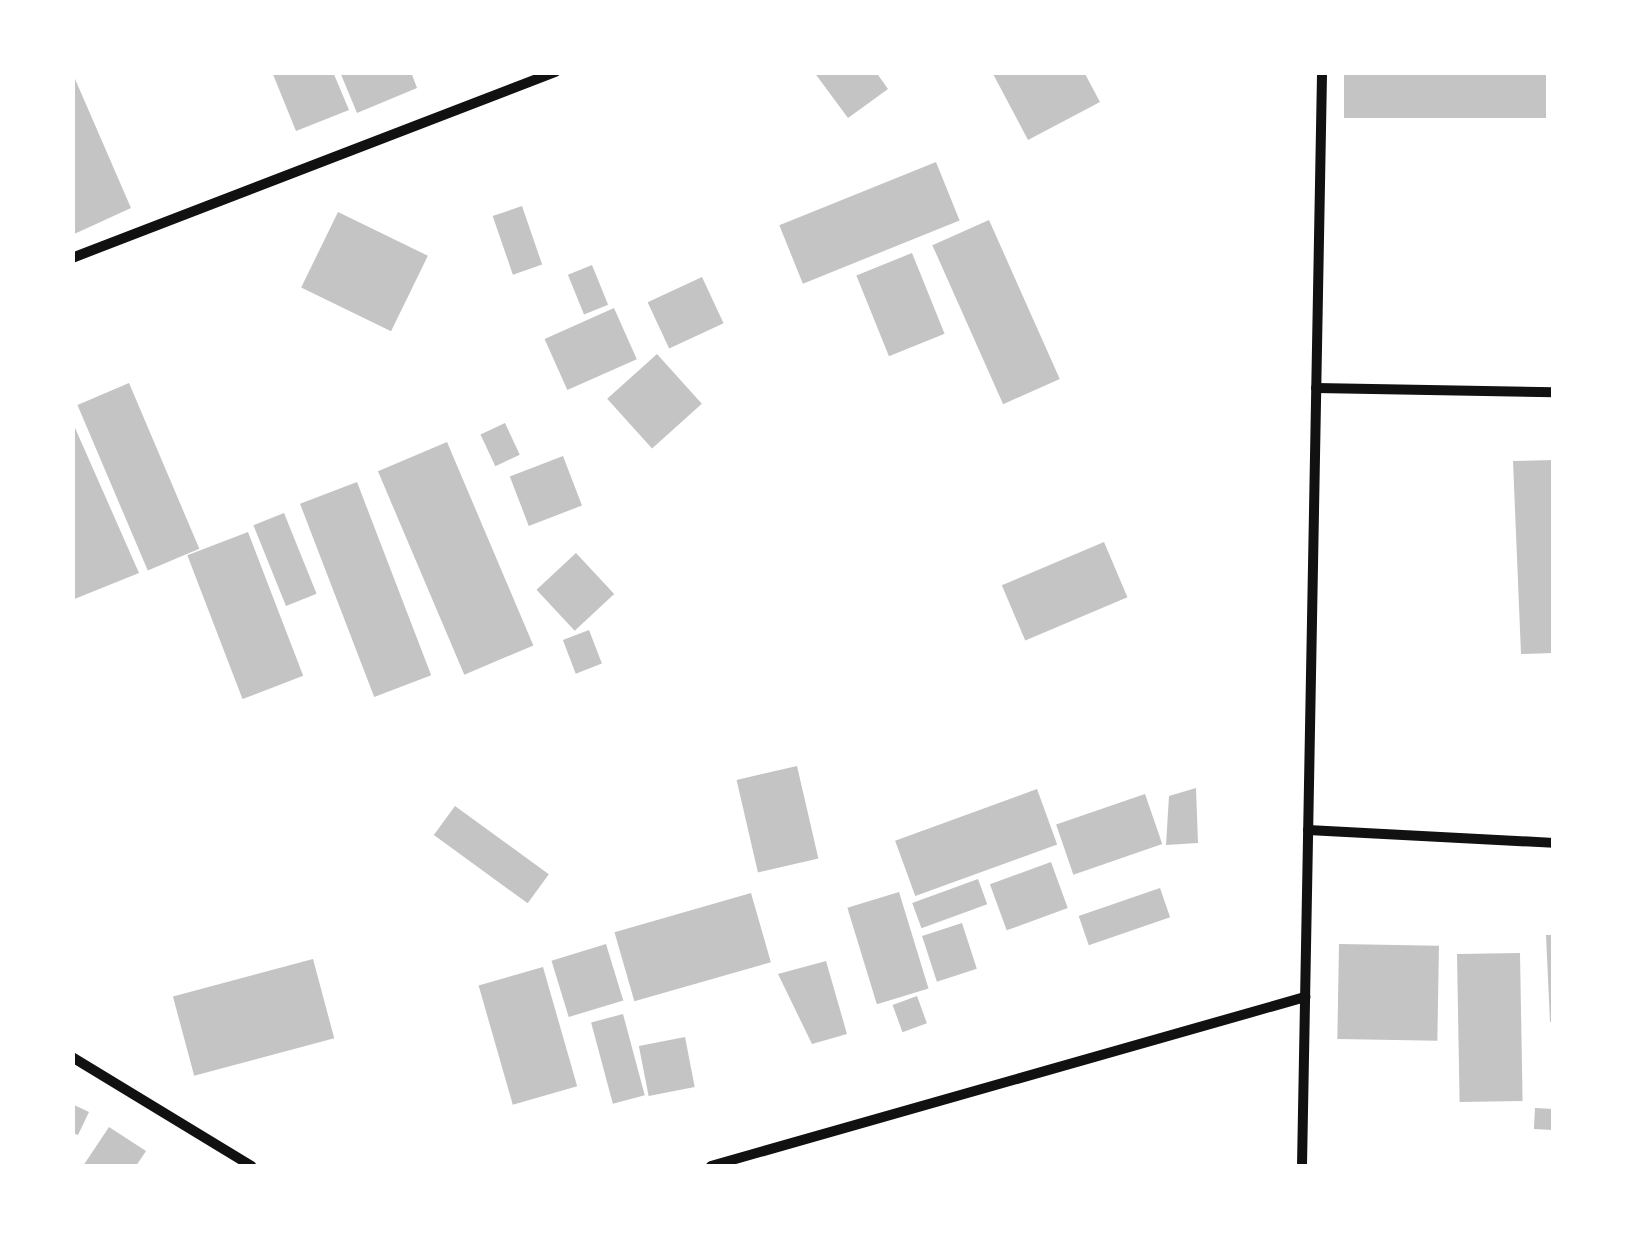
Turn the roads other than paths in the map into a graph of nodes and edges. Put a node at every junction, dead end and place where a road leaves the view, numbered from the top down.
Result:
1 (555, 72) edge
2 (1322, 72) edge
3 (72, 258) edge
4 (1316, 388) junction
5 (1554, 392) edge
6 (1308, 830) junction
7 (1554, 843) edge
8 (1305, 997) junction
9 (72, 1056) edge
10 (251, 1166) edge
11 (711, 1166) edge
12 (1302, 1166) edge

1 - 3 street
2 - 4 street
4 - 5 street
4 - 6 street
6 - 7 street
6 - 8 street
8 - 11 street
8 - 12 street
9 - 10 street

